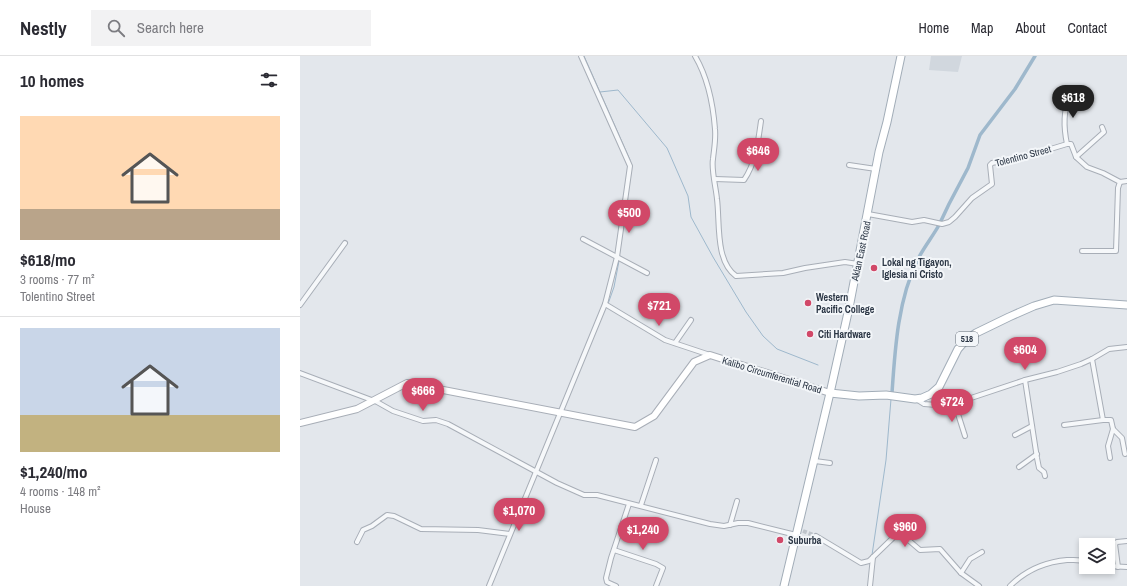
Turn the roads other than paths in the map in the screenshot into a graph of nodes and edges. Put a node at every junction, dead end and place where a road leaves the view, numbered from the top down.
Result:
1 (581, 56) edge
2 (695, 56) edge
3 (901, 56) edge
4 (1069, 94) dead end
5 (761, 121) dead end
6 (1102, 127) dead end
7 (1067, 144) junction
8 (1076, 157) junction
9 (849, 165) dead end
10 (876, 169) junction
11 (714, 179) junction
12 (1127, 181) edge
13 (1120, 182) junction
14 (868, 214) junction
15 (583, 239) dead end
16 (345, 243) dead end
17 (1082, 251) dead end
18 (618, 257) junction
19 (858, 264) junction
20 (647, 273) dead end
21 (605, 304) junction
22 (300, 305) edge
23 (1127, 305) edge
24 (691, 320) dead end
25 (675, 344) junction
26 (1127, 347) edge
27 (710, 356) junction
28 (1092, 359) junction
29 (300, 372) edge
30 (1025, 380) junction
31 (936, 390) junction
32 (830, 393) junction
33 (915, 399) junction
34 (373, 400) junction
35 (953, 404) junction
36 (937, 405) junction
37 (560, 413) junction
38 (1102, 420) junction
39 (300, 423) edge
40 (1064, 425) dead end
41 (1032, 426) junction
42 (1113, 429) junction
43 (1015, 435) dead end
44 (965, 436) dead end
45 (1037, 454) junction
46 (1125, 454) dead end
47 (1110, 458) dead end
48 (656, 460) dead end
49 (815, 461) junction
50 (830, 464) dead end
51 (1019, 467) dead end
52 (535, 472) junction
53 (1045, 476) dead end
54 (737, 501) dead end
55 (629, 504) junction
56 (641, 505) junction
57 (730, 525) junction
58 (799, 531) junction
59 (510, 534) junction
60 (816, 536) tunnel mouth
61 (1127, 541) edge
62 (357, 542) dead end
63 (614, 550) junction
64 (982, 552) dead end
65 (873, 557) junction
66 (1079, 561) edge
67 (1115, 567) edge
68 (1118, 567) junction
69 (1127, 567) edge
70 (962, 573) junction
71 (489, 586) edge
72 (616, 586) edge
73 (656, 586) edge
74 (784, 586) edge
75 (870, 586) edge
76 (979, 586) edge
77 (1011, 586) edge

1 - 18 street
2 - 11 street
3 - 10 main road, Aklan East Road
4 - 7 street
5 - 11 street
6 - 8 street
7 - 8 street
7 - 14 street, Tolentino Street
8 - 13 street
9 - 10 street
10 - 14 main road, Aklan East Road
11 - 19 street
12 - 13 street
13 - 17 street
14 - 19 main road, Aklan East Road
15 - 18 street
16 - 22 street
18 - 20 street
18 - 21 street
19 - 32 main road, Aklan East Road
21 - 25 street
21 - 37 street
23 - 31 main road, 518
24 - 25 street
25 - 27 street
26 - 28 street
27 - 32 main road, Kalibo Circumferential Road
27 - 37 main road, Kalibo Circumferential Road
28 - 30 street
28 - 38 street
29 - 34 street
30 - 35 street
30 - 41 street
31 - 33 main road, Kalibo Circumferential Road
31 - 36 street
32 - 33 main road, Kalibo Circumferential Road
32 - 49 main road, Aklan East Road
33 - 36 street
34 - 37 main road, Kalibo Circumferential Road
34 - 39 main road, Kalibo Circumferential Road
34 - 52 street
35 - 36 street
35 - 44 street
37 - 52 street
38 - 40 street
38 - 42 street
41 - 43 street
41 - 45 street
42 - 46 street
42 - 47 street
45 - 51 street
45 - 53 street
48 - 56 street
49 - 50 street
49 - 58 main road, Aklan East Road
52 - 55 street
52 - 59 street
54 - 57 street
55 - 56 street
55 - 63 street
56 - 57 street
57 - 58 street
58 - 74 main road, Aklan East Road
59 - 62 street
59 - 71 street
60 - 65 street
61 - 68 street
63 - 72 street
63 - 73 street
64 - 70 street
65 - 70 street
65 - 75 street
66 - 77 street
67 - 68 street
68 - 69 street
70 - 76 street

